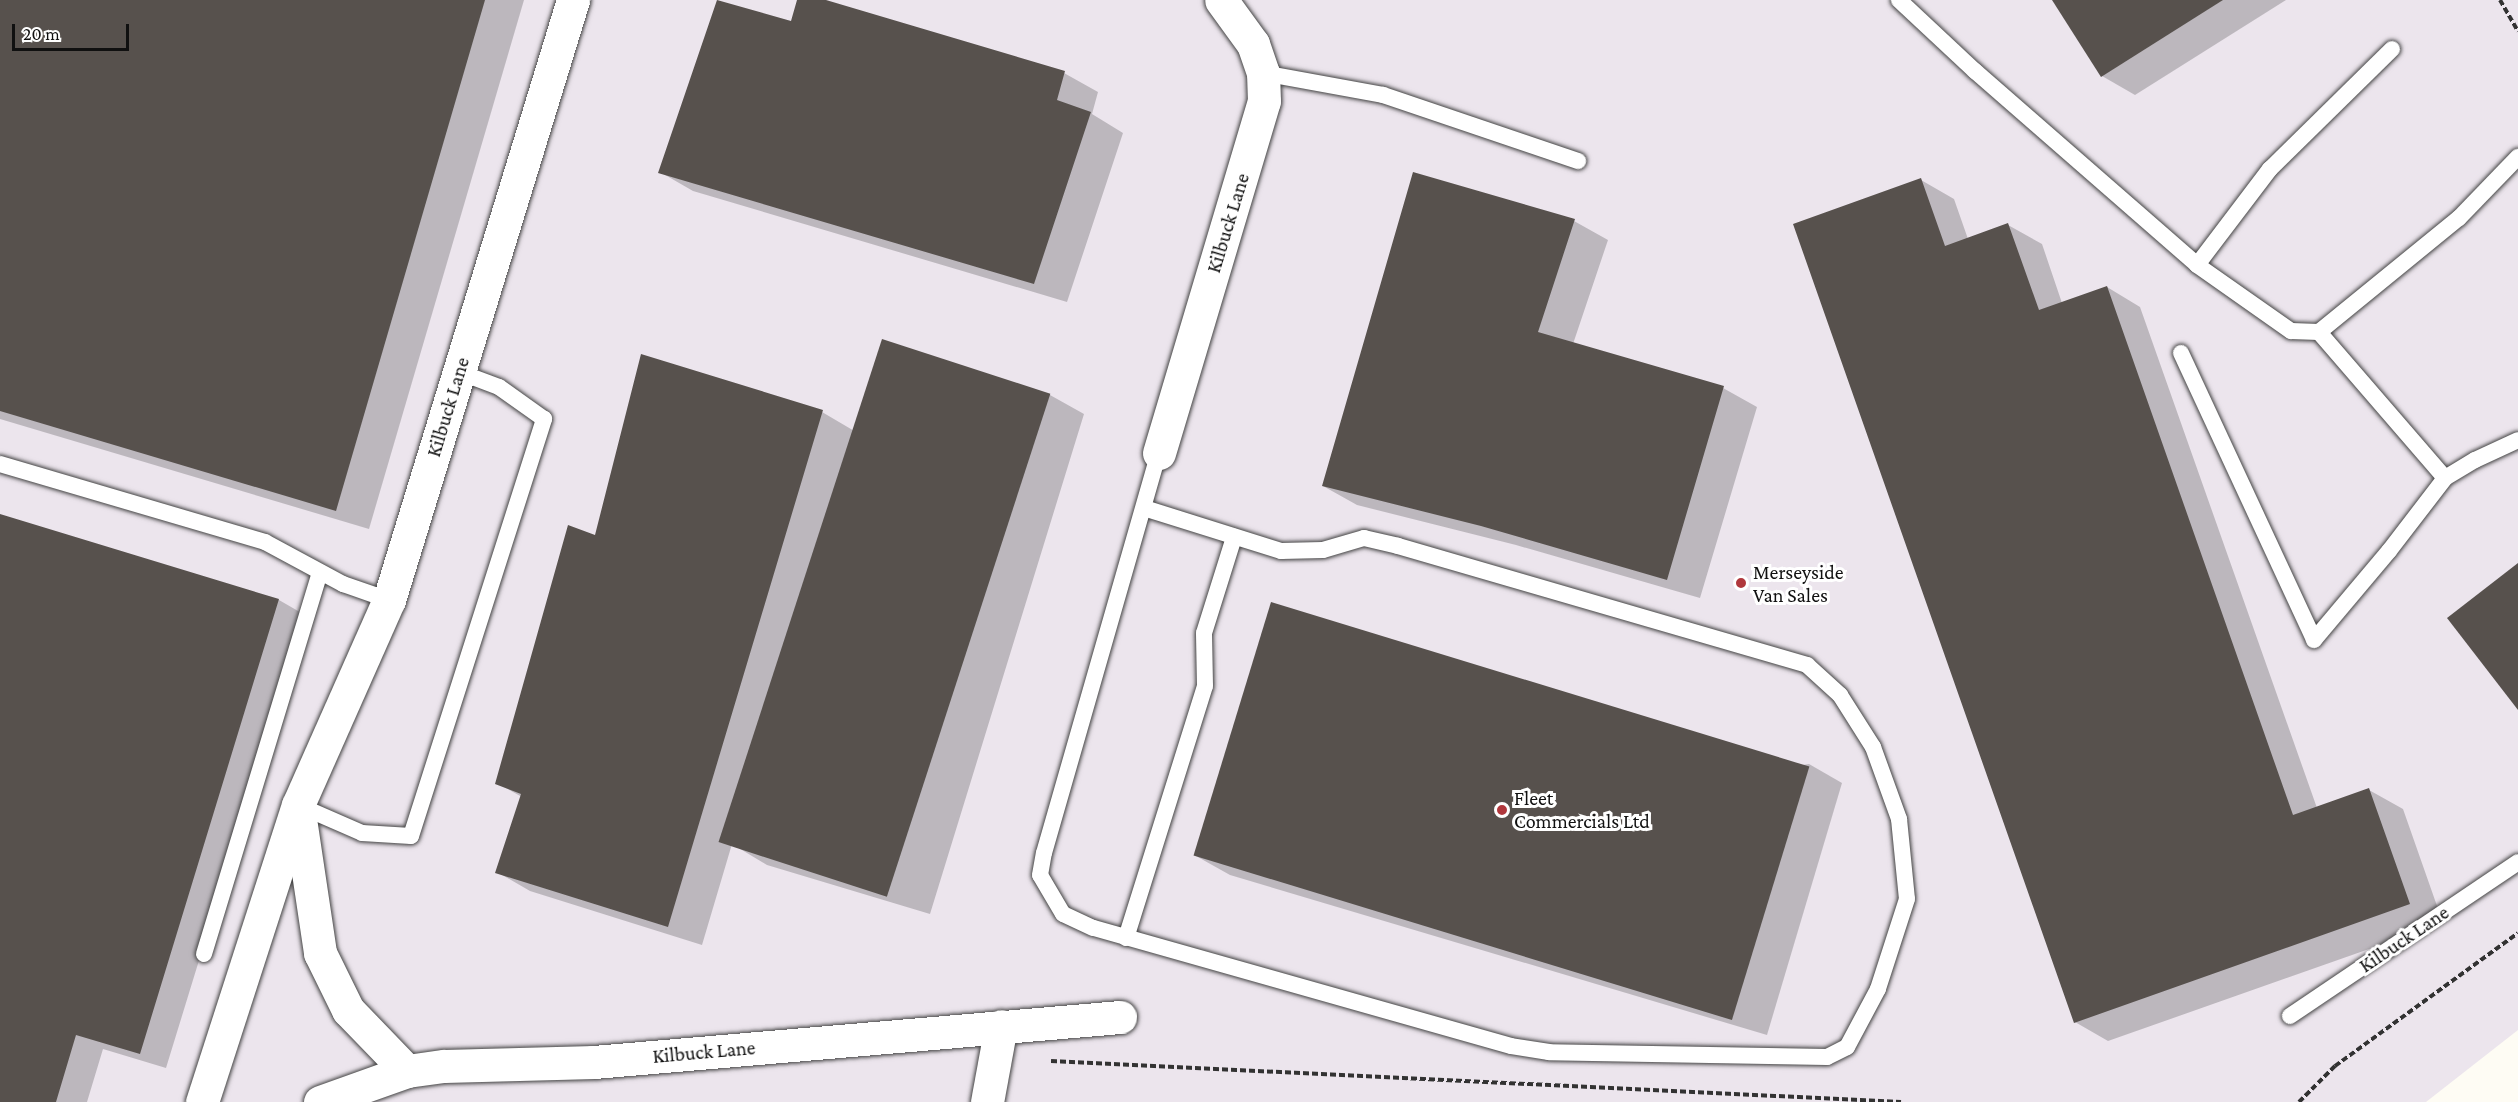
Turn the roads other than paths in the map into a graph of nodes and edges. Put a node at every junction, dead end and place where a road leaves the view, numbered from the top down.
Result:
1 (573, 0) edge
2 (1221, 0) edge
3 (1899, 0) edge
4 (2392, 49) dead end
5 (1263, 73) junction
6 (2518, 157) edge
7 (1578, 161) dead end
8 (2197, 265) junction
9 (2319, 332) junction
10 (2181, 353) dead end
11 (459, 372) junction
12 (2518, 440) edge
13 (1159, 453) joint
14 (0, 465) edge
15 (2445, 478) junction
16 (1144, 508) junction
17 (1234, 537) junction
18 (320, 573) junction
19 (389, 600) junction
20 (298, 804) junction
21 (2518, 862) edge
22 (1126, 938) junction
23 (204, 954) dead end
24 (2290, 1016) dead end
25 (1120, 1017) dead end
26 (999, 1037) junction
27 (407, 1071) junction
28 (202, 1102) edge
29 (320, 1102) edge
30 (987, 1102) edge

1 - 11 street, Kilbuck Lane
2 - 5 street, Kilbuck Lane
3 - 8 lane
4 - 8 lane
5 - 7 lane
5 - 13 street, Kilbuck Lane
6 - 9 lane
8 - 9 lane
9 - 15 lane
10 - 15 lane
11 - 19 street, Kilbuck Lane
11 - 20 lane
12 - 15 lane
13 - 16 lane
14 - 18 lane
16 - 17 lane
16 - 22 lane
17 - 22 lane
17 - 22 lane
18 - 19 lane
18 - 23 lane
19 - 20 street, Kilbuck Lane
20 - 27 street
20 - 28 street, Kilbuck Lane
21 - 24 lane, Kilbuck Lane
25 - 26 street, Kilbuck Lane
26 - 27 street, Kilbuck Lane
26 - 30 street
27 - 29 street, Kilbuck Lane

